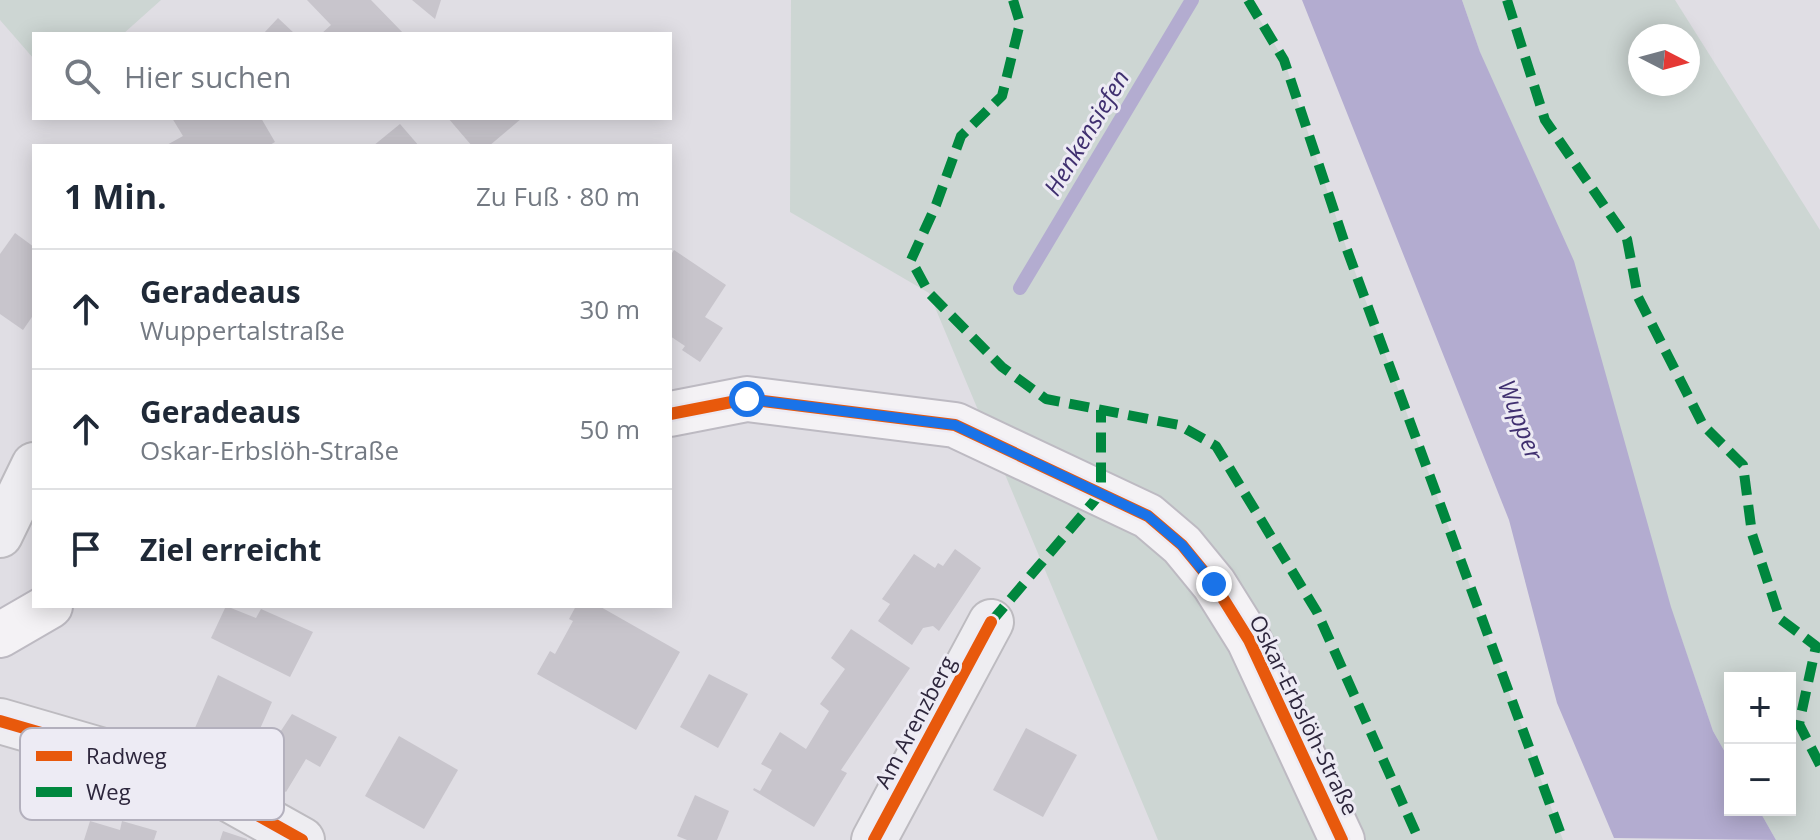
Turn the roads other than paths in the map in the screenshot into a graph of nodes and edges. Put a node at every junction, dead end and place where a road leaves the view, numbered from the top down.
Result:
1 (672, 414) edge
2 (32, 469) edge
3 (0, 535) edge
4 (47, 608) edge
5 (991, 622) dead end
6 (0, 635) edge
7 (0, 721) edge
8 (24, 728) edge
9 (266, 820) edge
10 (302, 840) edge
11 (874, 840) edge
12 (1342, 840) edge

1 - 12 main road, Oskar-Erbslöh-Straße
2 - 3 street
4 - 6 main road
5 - 11 street, Am Arenzberg
7 - 8 street
9 - 10 street

